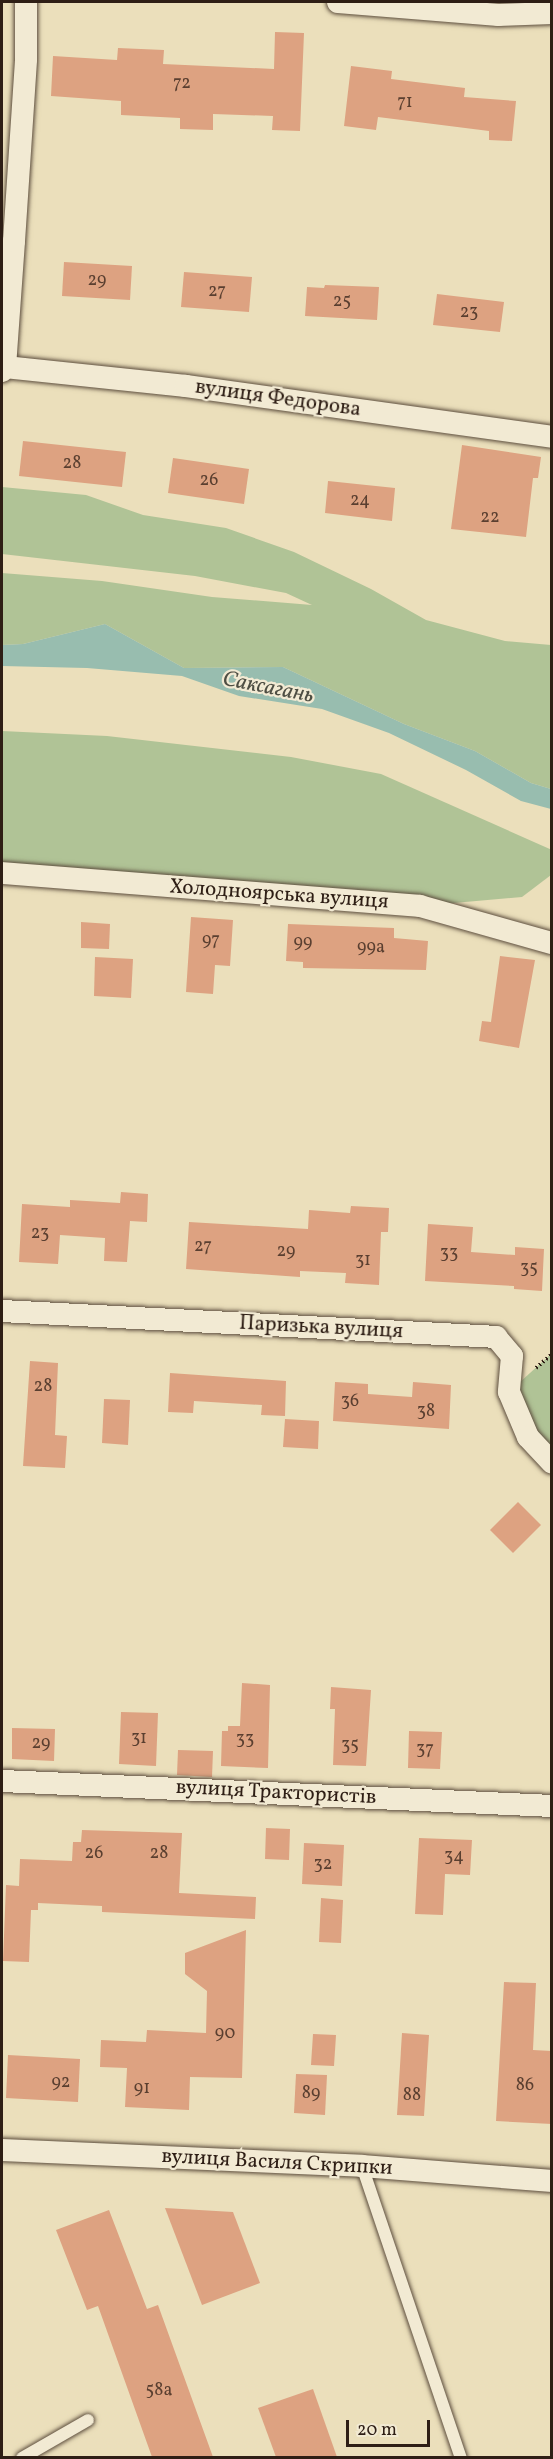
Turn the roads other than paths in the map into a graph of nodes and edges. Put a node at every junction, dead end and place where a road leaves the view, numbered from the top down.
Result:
1 (26, 2) edge
2 (338, 2) edge
3 (552, 13) edge
4 (8, 240) edge
5 (3, 369) edge
6 (552, 438) edge
7 (2, 873) edge
8 (552, 943) edge
9 (2, 1311) edge
10 (552, 1463) edge
11 (2, 1781) edge
12 (552, 1806) edge
13 (2, 2150) edge
14 (362, 2166) junction
15 (552, 2181) edge
16 (88, 2420) dead end
17 (22, 2457) edge
18 (461, 2457) edge

1 - 4 street
2 - 3 street
4 - 5 street
5 - 6 street, вулиця Федорова
7 - 8 street, Холодноярська вулиця
9 - 10 street, Паризька вулиця
11 - 12 street, вулиця Трактористів
13 - 14 street, вулиця Василя Скрипки
14 - 15 street, вулиця Василя Скрипки
14 - 18 lane
16 - 17 lane

